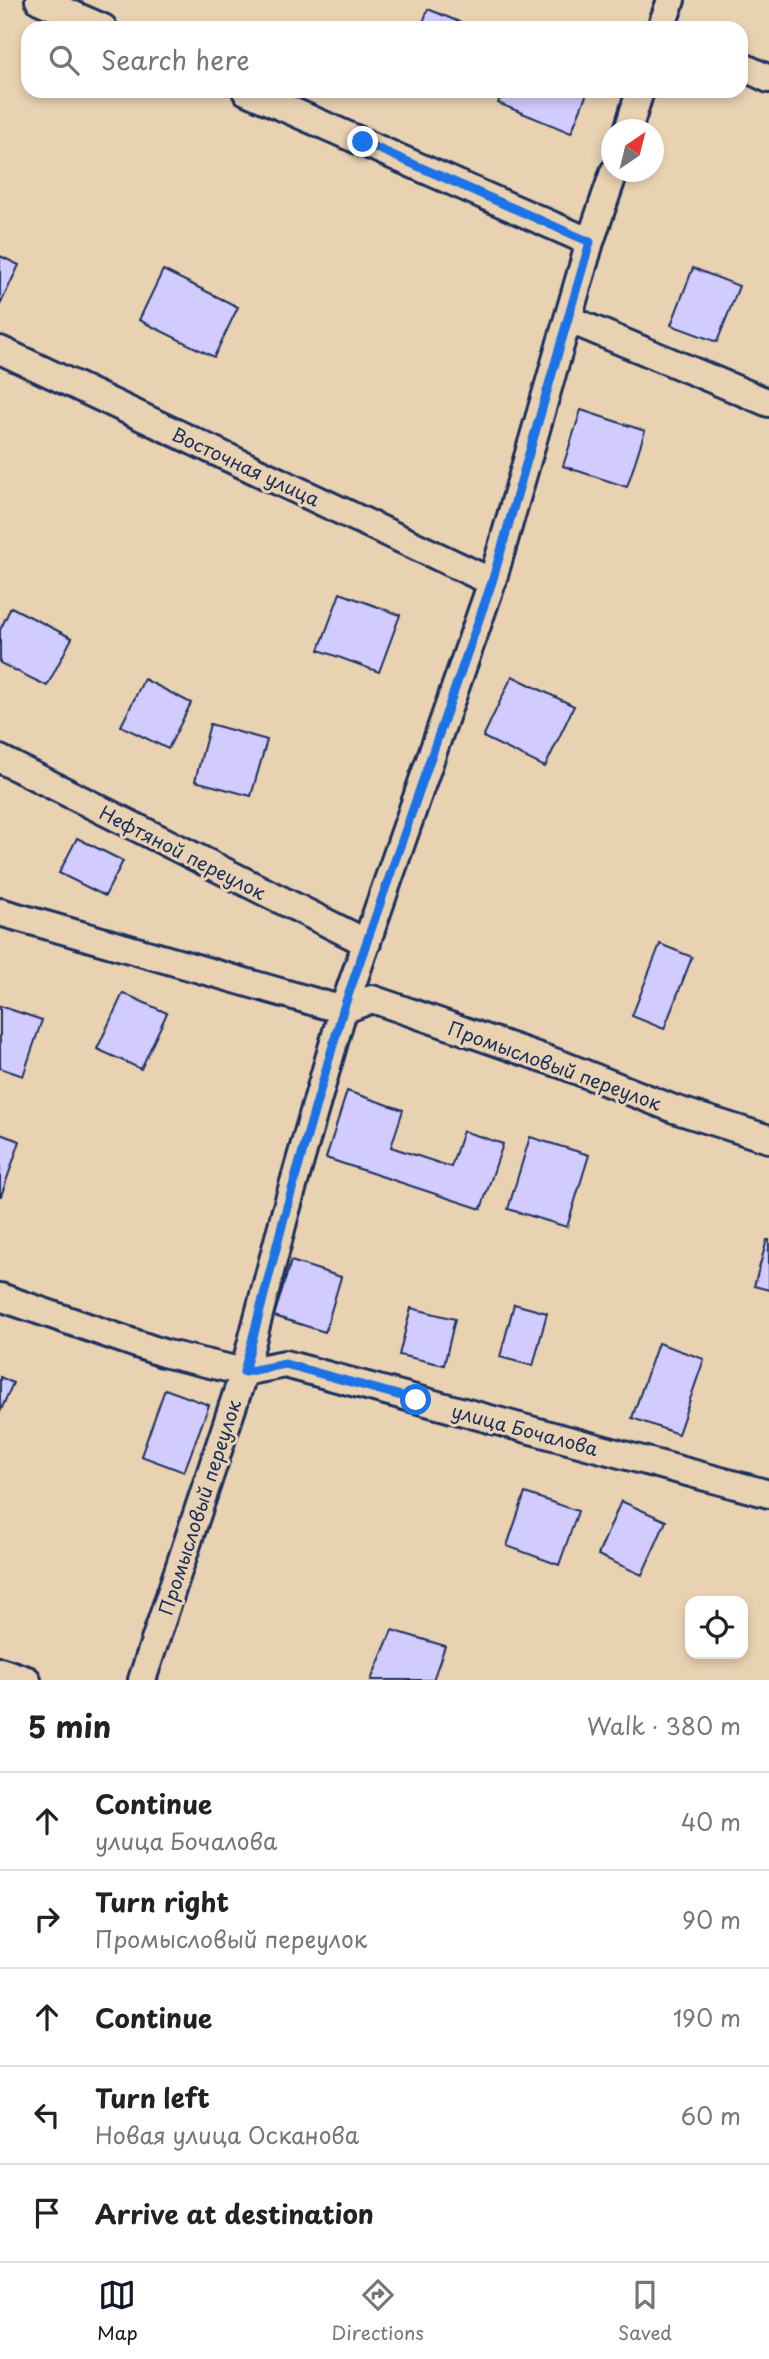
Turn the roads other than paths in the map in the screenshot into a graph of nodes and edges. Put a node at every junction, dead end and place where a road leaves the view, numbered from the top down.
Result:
1 (39, 0) edge
2 (671, 0) edge
3 (87, 21) edge
4 (664, 21) edge
5 (748, 69) edge
6 (769, 79) edge
7 (262, 98) edge
8 (638, 98) edge
9 (631, 119) edge
10 (611, 182) edge
11 (590, 242) junction
12 (568, 319) junction
13 (0, 350) edge
14 (769, 403) edge
15 (492, 582) junction
16 (0, 759) edge
17 (0, 912) edge
18 (366, 943) junction
19 (343, 1010) junction
20 (769, 1139) edge
21 (0, 1297) edge
22 (244, 1372) junction
23 (769, 1494) edge
24 (0, 1671) edge
25 (27, 1680) edge
26 (142, 1680) edge

1 - 3 street
2 - 4 street
5 - 6 street
7 - 11 street
8 - 9 street
10 - 11 street
11 - 12 street
12 - 14 street
12 - 15 street
13 - 15 street, Восточная улица
15 - 18 street
16 - 18 street, Нефтяной переулок
17 - 19 street
18 - 19 street
19 - 20 street, Промысловый переулок
19 - 22 street, Промысловый переулок
21 - 22 street, улица Бочалова
22 - 23 street, улица Бочалова
22 - 26 street, Промысловый переулок
24 - 25 street

